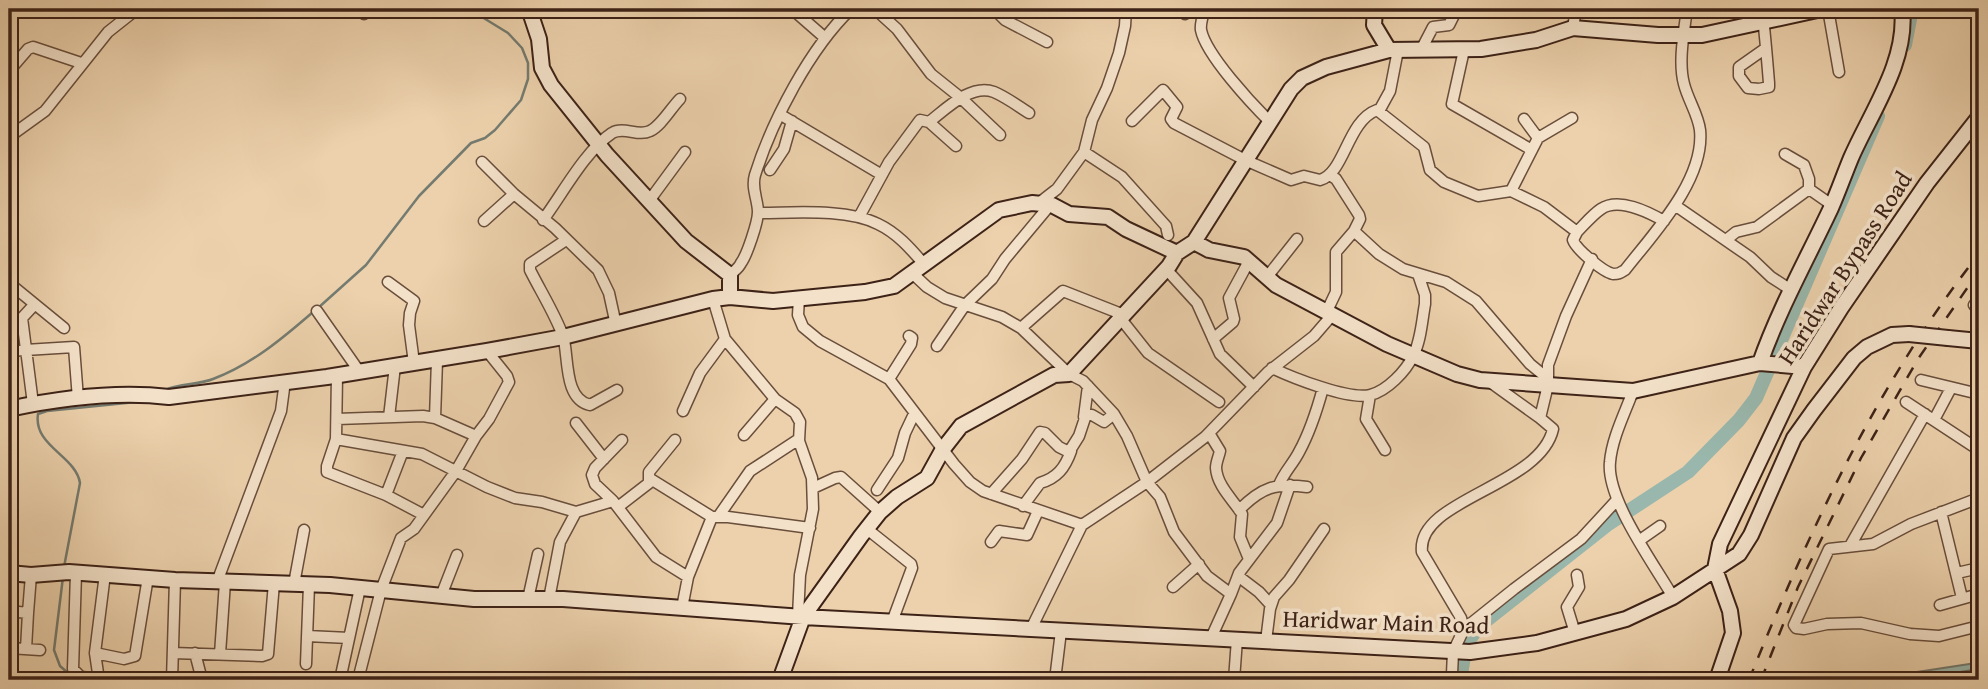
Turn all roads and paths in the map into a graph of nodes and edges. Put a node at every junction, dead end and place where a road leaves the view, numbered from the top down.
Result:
1 (136, 9) edge
2 (529, 9) edge
3 (792, 9) edge
4 (851, 9) edge
5 (875, 9) edge
6 (994, 9) edge
7 (1126, 9) edge
8 (1205, 9) edge
9 (1375, 9) edge
10 (1457, 9) edge
11 (1576, 9) edge
12 (1582, 9) edge
13 (1589, 9) edge
14 (1687, 9) edge
15 (1822, 9) edge
16 (1828, 9) edge
17 (1902, 9) edge
18 (1763, 15) edge
19 (1573, 28) junction
20 (1684, 36) junction
21 (824, 37) junction
22 (1048, 42) dead end
23 (1766, 48) dead end
24 (1393, 50) junction
25 (1421, 50) junction
26 (1464, 50) junction
27 (81, 63) junction
28 (9, 71) edge
29 (1839, 72) dead end
30 (961, 98) junction
31 (680, 99) dead end
32 (1379, 111) junction
33 (1029, 113) dead end
34 (781, 115) junction
35 (1979, 117) edge
36 (1572, 118) dead end
37 (1524, 119) dead end
38 (792, 121) junction
39 (1132, 121) dead end
40 (1270, 121) junction
41 (929, 122) junction
42 (1000, 135) dead end
43 (9, 137) edge
44 (1538, 138) junction
45 (599, 145) junction
46 (956, 146) dead end
47 (1532, 150) junction
48 (685, 152) dead end
49 (1084, 152) junction
50 (1785, 154) dead end
51 (1245, 160) junction
52 (482, 162) dead end
53 (770, 170) dead end
54 (882, 175) junction
55 (1330, 176) junction
56 (1809, 189) junction
57 (1511, 191) junction
58 (514, 194) junction
59 (649, 201) junction
60 (1044, 204) junction
61 (1832, 205) junction
62 (1676, 206) junction
63 (758, 213) junction
64 (859, 217) junction
65 (543, 220) junction
66 (484, 221) dead end
67 (1664, 221) junction
68 (1354, 231) junction
69 (1577, 232) junction
70 (1168, 235) dead end
71 (1297, 239) dead end
72 (566, 240) junction
73 (1726, 240) junction
74 (1194, 242) junction
75 (1177, 253) junction
76 (1591, 259) junction
77 (1249, 261) junction
78 (923, 263) junction
79 (1166, 269) junction
80 (912, 273) junction
81 (1418, 274) junction
82 (730, 275) junction
83 (1267, 277) junction
84 (388, 282) dead end
85 (9, 283) edge
86 (1791, 290) junction
87 (730, 297) junction
88 (799, 298) junction
89 (713, 299) junction
90 (34, 305) junction
91 (965, 305) junction
92 (317, 312) dead end
93 (1330, 313) junction
94 (1122, 317) junction
95 (616, 325) junction
96 (64, 328) dead end
97 (1021, 328) junction
98 (909, 336) dead end
99 (563, 337) junction
100 (725, 339) junction
101 (1213, 339) junction
102 (1979, 341) edge
103 (937, 346) dead end
104 (26, 350) junction
105 (9, 351) edge
106 (488, 351) junction
107 (1414, 354) junction
108 (437, 360) junction
109 (414, 363) junction
110 (1760, 363) junction
111 (395, 366) junction
112 (1804, 367) junction
113 (1272, 368) junction
114 (359, 371) junction
115 (1069, 374) junction
116 (337, 375) junction
117 (889, 379) junction
118 (1921, 380) dead end
119 (285, 381) junction
120 (1548, 381) junction
121 (1490, 382) junction
122 (1088, 386) junction
123 (1254, 387) junction
124 (1323, 388) junction
125 (1951, 388) junction
126 (617, 390) dead end
127 (1633, 391) junction
128 (1979, 394) edge
129 (1370, 395) junction
130 (78, 399) junction
131 (775, 399) junction
132 (1219, 402) dead end
133 (1906, 402) dead end
134 (33, 404) junction
135 (9, 410) edge
136 (682, 411) dead end
137 (914, 414) junction
138 (1114, 414) junction
139 (390, 417) junction
140 (1084, 417) junction
141 (1929, 417) junction
142 (435, 418) junction
143 (1540, 418) junction
144 (337, 419) junction
145 (576, 422) dead end
146 (1209, 433) junction
147 (744, 435) dead end
148 (475, 436) junction
149 (336, 439) junction
150 (799, 439) junction
151 (622, 440) dead end
152 (675, 440) dead end
153 (943, 449) junction
154 (1385, 450) dead end
155 (1979, 450) edge
156 (403, 451) junction
157 (1071, 451) junction
158 (604, 459) junction
159 (456, 471) junction
160 (649, 478) junction
161 (1147, 482) junction
162 (1284, 485) junction
163 (1307, 487) dead end
164 (813, 488) junction
165 (877, 490) dead end
166 (991, 494) junction
167 (386, 495) junction
168 (1979, 498) edge
169 (616, 504) junction
170 (1023, 506) junction
171 (1620, 508) junction
172 (1239, 510) junction
173 (1038, 511) junction
174 (576, 512) junction
175 (880, 512) junction
176 (1941, 512) junction
177 (424, 515) junction
178 (715, 517) junction
179 (1082, 525) junction
180 (1660, 526) dead end
181 (810, 528) junction
182 (867, 528) junction
183 (1324, 529) dead end
184 (304, 530) dead end
185 (1640, 540) junction
186 (991, 542) dead end
187 (1850, 546) junction
188 (538, 554) dead end
189 (457, 555) dead end
190 (1250, 558) junction
191 (1199, 564) junction
192 (1979, 568) edge
193 (1715, 569) junction
194 (67, 572) junction
195 (9, 573) edge
196 (1957, 573) junction
197 (105, 574) junction
198 (31, 575) junction
199 (1577, 575) dead end
200 (1238, 576) junction
201 (148, 577) junction
202 (688, 577) junction
203 (175, 580) junction
204 (221, 582) junction
205 (274, 583) junction
206 (301, 584) junction
207 (1173, 587) dead end
208 (360, 588) junction
209 (380, 590) junction
210 (1231, 594) junction
211 (1979, 594) edge
212 (441, 596) junction
213 (1673, 597) junction
214 (1962, 598) junction
215 (528, 599) junction
216 (549, 599) junction
217 (1271, 605) junction
218 (1940, 605) dead end
219 (682, 608) junction
220 (9, 611) edge
221 (28, 613) junction
222 (800, 617) junction
223 (892, 622) junction
224 (1979, 626) edge
225 (1031, 629) junction
226 (1464, 629) junction
227 (1061, 631) junction
228 (1575, 633) junction
229 (307, 636) junction
230 (349, 638) junction
231 (1211, 638) junction
232 (1237, 639) junction
233 (1266, 641) junction
234 (9, 648) edge
235 (26, 649) junction
236 (40, 650) dead end
237 (1460, 652) junction
238 (95, 653) junction
239 (173, 653) junction
240 (195, 653) junction
241 (220, 654) junction
242 (306, 664) dead end
243 (360, 672) dead end
244 (99, 680) edge
245 (113, 680) edge
246 (172, 680) edge
247 (202, 680) edge
248 (340, 680) edge
249 (780, 680) edge
250 (1055, 680) edge
251 (1234, 680) edge
252 (1443, 680) edge
253 (1717, 680) edge

1 - 27 street
2 - 45 street
3 - 21 street
4 - 21 street
5 - 30 street
6 - 22 street
7 - 49 street
8 - 40 street
9 - 24 street
10 - 25 street
11 - 19 street
12 - 13 street
14 - 20 street
15 - 18 street
16 - 29 street
17 - 61 street
18 - 20 street
18 - 23 street
19 - 20 street
19 - 26 street
20 - 62 street
21 - 34 street
24 - 25 street
24 - 32 street
24 - 40 street
25 - 26 street
26 - 47 street
27 - 28 street
27 - 43 street
30 - 33 street
30 - 41 street
30 - 42 street
31 - 45 street
32 - 55 street
32 - 57 street
34 - 38 street
34 - 63 street
35 - 112 street, Haridwar Bypass Road
36 - 44 street
37 - 44 street
38 - 53 street
38 - 54 street
39 - 51 street
40 - 51 street
41 - 46 street
41 - 54 street
44 - 47 street
45 - 59 street
45 - 65 street
47 - 57 street
48 - 59 street
49 - 60 street
49 - 70 street
50 - 56 street
51 - 55 street
51 - 74 street
52 - 58 street
54 - 64 street
55 - 68 street
56 - 61 street
56 - 73 street
57 - 69 street
58 - 65 street
58 - 66 street
59 - 82 street
60 - 75 street
60 - 78 street
60 - 91 street
61 - 86 street
62 - 67 street
62 - 73 street
63 - 64 street
63 - 82 street
64 - 78 street
65 - 72 street
67 - 69 street
67 - 76 street
68 - 81 street
68 - 93 street
69 - 76 street
71 - 83 street
72 - 95 street
72 - 99 street
73 - 86 street
74 - 75 street
74 - 77 street
75 - 79 street
76 - 120 street
77 - 83 street
77 - 101 street
78 - 80 street
79 - 94 street
79 - 101 street
80 - 88 street
80 - 91 street
81 - 107 street
81 - 120 street
82 - 87 street
83 - 93 street
84 - 109 street
85 - 90 street
86 - 110 street
87 - 88 street
87 - 89 street
88 - 117 street
89 - 95 street
89 - 100 street
90 - 96 street
90 - 104 street
91 - 97 street
91 - 103 street
92 - 114 street
93 - 107 street
93 - 113 street
94 - 97 street
94 - 115 street
94 - 132 street
95 - 99 street
97 - 115 street
98 - 117 street
99 - 106 street
99 - 126 street
100 - 131 street
100 - 136 street
101 - 123 street
102 - 193 street, Haridwar Main Road, bridge
104 - 105 street
104 - 130 street
104 - 134 street
106 - 108 street
106 - 148 street
107 - 121 street
107 - 129 street
108 - 109 street
108 - 142 street
109 - 111 street
110 - 112 street
110 - 127 street
111 - 114 street
111 - 139 street
112 - 193 street, Haridwar Bypass Road
113 - 123 street
113 - 124 street
114 - 116 street
115 - 122 street
115 - 153 street
116 - 119 street
116 - 144 street
117 - 137 street
118 - 125 street
119 - 130 street
119 - 204 street
120 - 121 street
120 - 127 street
120 - 143 street
121 - 143 street
122 - 138 street
122 - 140 street
123 - 146 street
124 - 129 street
124 - 162 street
125 - 128 street
125 - 141 street
127 - 171 street
129 - 154 street
130 - 134 street
131 - 147 street
131 - 150 street
133 - 141 street
134 - 135 street
137 - 153 street
137 - 165 street
138 - 140 street
138 - 161 street
139 - 142 street
139 - 144 street
140 - 157 street
141 - 155 street
141 - 187 street
142 - 148 street
143 - 226 street
144 - 149 street
145 - 158 street
146 - 161 street
146 - 172 street
148 - 159 street
149 - 156 street
149 - 167 street
150 - 164 street
150 - 178 street
151 - 158 street
152 - 160 street
153 - 166 street
153 - 175 street
156 - 159 street
156 - 167 street
157 - 166 street
157 - 170 street
158 - 169 street
159 - 174 street
159 - 177 street
160 - 169 street
160 - 178 street
161 - 179 street
161 - 191 street
162 - 163 street
162 - 172 street
162 - 190 street
164 - 175 street
164 - 181 street
166 - 170 street
167 - 177 street
168 - 176 street
169 - 174 street
169 - 202 street
170 - 173 street
171 - 185 street
171 - 226 street
172 - 190 street
173 - 179 street
173 - 186 street
174 - 216 street
175 - 182 street
176 - 187 street
176 - 196 street
177 - 209 street
178 - 181 street
178 - 202 street
179 - 225 street
180 - 185 street
181 - 222 street
182 - 222 street
182 - 223 street
183 - 217 street
184 - 206 street
185 - 213 street
187 - 224 street
188 - 215 street
189 - 212 street
190 - 200 street
191 - 207 street
191 - 210 street
192 - 196 street
193 - 213 street, Haridwar Main Road
193 - 253 street
194 - 197 street, Haridwar Main Road
194 - 198 street, Haridwar Main Road
194 - 244 street
195 - 198 street, Haridwar Main Road
196 - 214 street
197 - 201 street, Haridwar Main Road
197 - 238 street
198 - 221 street
199 - 228 street
200 - 210 street
200 - 217 street
201 - 203 street, Haridwar Main Road
201 - 238 street
202 - 219 street
203 - 204 street, Haridwar Main Road
203 - 239 street
204 - 205 street, Haridwar Main Road
204 - 241 street
205 - 206 street, Haridwar Main Road
205 - 241 street
206 - 208 street, Haridwar Main Road
206 - 229 street
208 - 209 street, Haridwar Main Road
208 - 230 street
209 - 212 street, Haridwar Main Road
209 - 243 street
210 - 231 street
211 - 214 street
212 - 215 street, Haridwar Main Road
213 - 228 street, Haridwar Main Road
214 - 218 street
215 - 216 street, Haridwar Main Road
216 - 219 street, Haridwar Main Road
217 - 233 street
219 - 222 street, Haridwar Main Road
220 - 221 street
221 - 235 street
222 - 223 street, Haridwar Main Road
222 - 249 street
223 - 225 street, Haridwar Main Road
225 - 227 street, Haridwar Main Road
226 - 237 street
227 - 231 street, Haridwar Main Road
227 - 250 street
228 - 237 street, Haridwar Main Road
229 - 230 street
229 - 242 street
230 - 248 street
231 - 232 street, Haridwar Main Road
232 - 233 street, Haridwar Main Road
232 - 251 street
233 - 237 street, Haridwar Main Road
234 - 235 street
235 - 236 street
237 - 252 street
238 - 244 street
239 - 240 street
239 - 246 street
240 - 241 street
240 - 247 street
244 - 245 street

